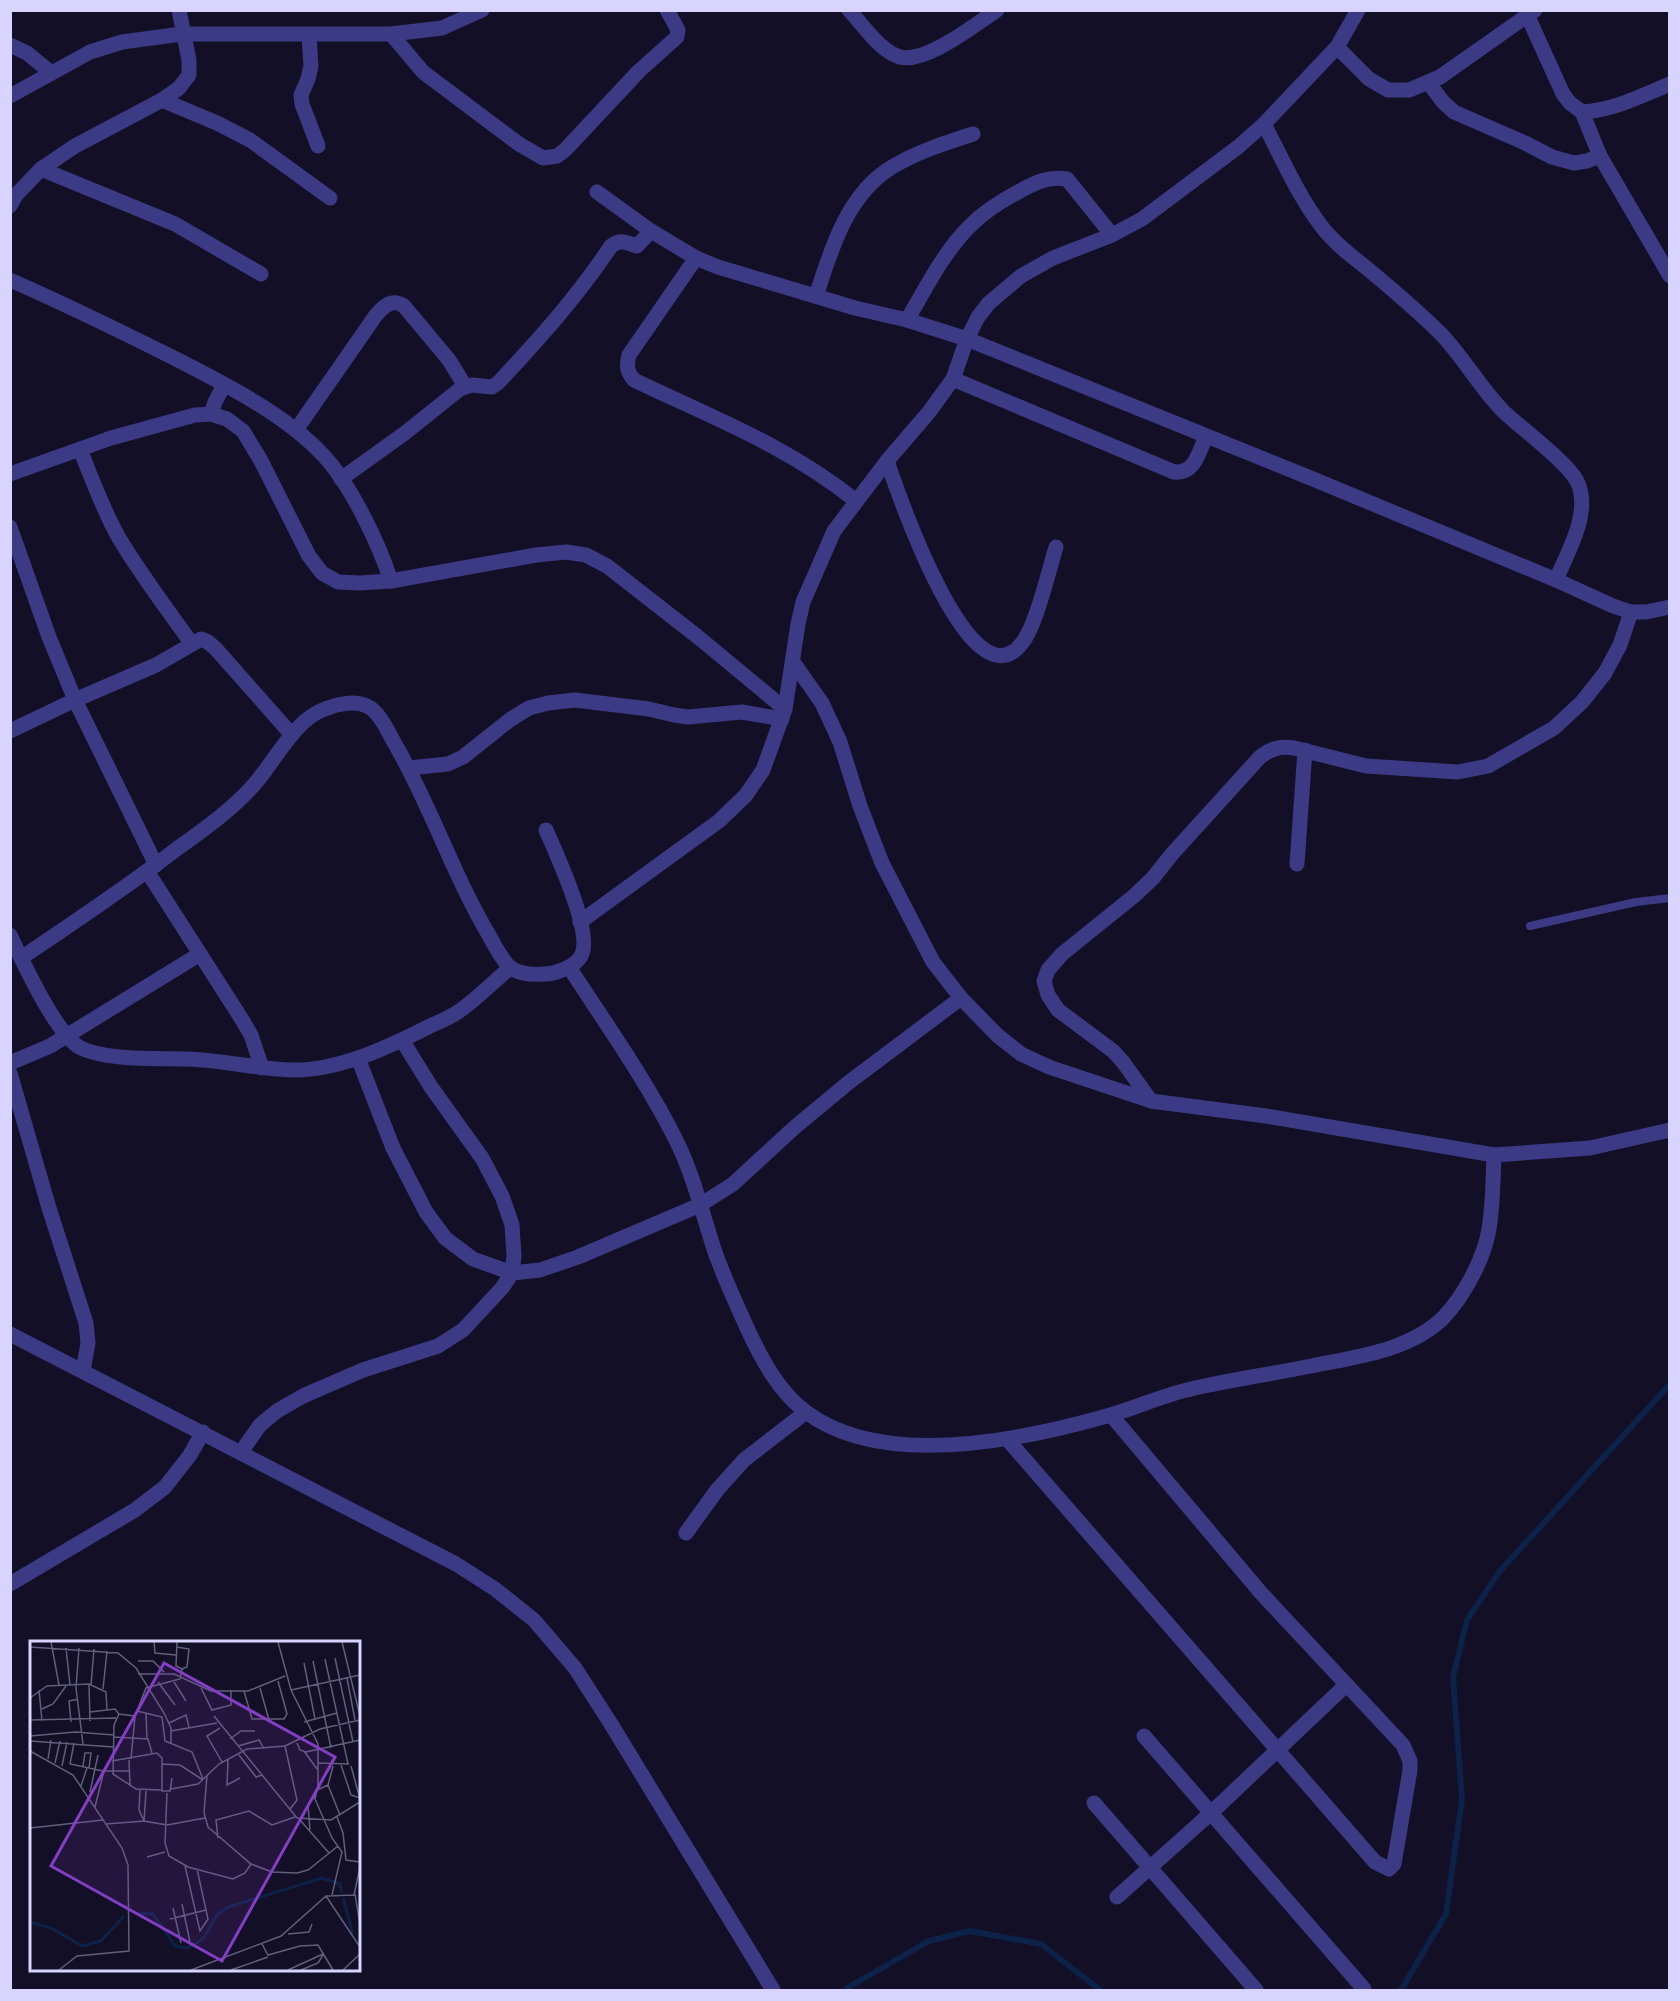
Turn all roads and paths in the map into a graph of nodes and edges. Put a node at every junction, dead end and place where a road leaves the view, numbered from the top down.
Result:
1 (179, 10) edge
2 (482, 10) edge
3 (666, 10) edge
4 (849, 10) edge
5 (998, 10) edge
6 (1358, 10) edge
7 (1529, 12) edge
8 (182, 34) junction
9 (391, 34) junction
10 (309, 35) junction
11 (10, 45) edge
12 (1337, 47) junction
13 (50, 72) junction
14 (1428, 82) junction
15 (1670, 84) edge
16 (10, 96) edge
17 (162, 100) junction
18 (1582, 112) junction
19 (1264, 124) junction
20 (973, 134) dead end
21 (318, 146) dead end
22 (1600, 156) junction
23 (40, 169) junction
24 (597, 192) dead end
25 (330, 198) dead end
26 (10, 206) edge
27 (651, 231) junction
28 (1112, 235) junction
29 (696, 258) junction
30 (261, 274) dead end
31 (1670, 276) edge
32 (10, 280) edge
33 (816, 296) junction
34 (907, 320) junction
35 (967, 339) junction
36 (953, 380) junction
37 (465, 386) junction
38 (218, 398) junction
39 (296, 430) junction
40 (1206, 436) junction
41 (80, 449) junction
42 (887, 461) junction
43 (10, 474) edge
44 (341, 479) junction
45 (856, 501) junction
46 (10, 527) edge
47 (1056, 548) dead end
48 (387, 570) junction
49 (1556, 580) junction
50 (1668, 610) edge
51 (1631, 612) junction
52 (192, 644) junction
53 (793, 662) junction
54 (75, 700) junction
55 (784, 714) junction
56 (10, 731) edge
57 (292, 735) junction
58 (1305, 750) junction
59 (409, 768) junction
60 (546, 830) dead end
61 (1297, 864) dead end
62 (152, 868) junction
63 (1670, 897) edge
64 (580, 922) junction
65 (1530, 926) dead end
66 (10, 935) edge
67 (200, 954) junction
68 (21, 958) junction
69 (569, 967) junction
70 (510, 968) junction
71 (961, 998) junction
72 (66, 1035) junction
73 (402, 1040) junction
74 (358, 1058) junction
75 (10, 1063) edge
76 (262, 1068) junction
77 (10, 1073) edge
78 (1150, 1101) junction
79 (1670, 1130) edge
80 (1494, 1155) junction
81 (700, 1205) junction
82 (512, 1273) junction
83 (10, 1334) edge
84 (83, 1371) junction
85 (806, 1412) junction
86 (1111, 1415) junction
87 (203, 1432) junction
88 (1007, 1438) junction
89 (241, 1452) junction
90 (686, 1533) dead end
91 (10, 1584) edge
92 (1346, 1685) junction
93 (1144, 1736) dead end
94 (1277, 1750) junction
95 (1094, 1803) dead end
96 (1211, 1813) junction
97 (1149, 1867) junction
98 (1117, 1897) dead end
99 (1364, 1989) dead end
100 (773, 1990) edge
101 (1256, 1990) edge

1 - 8 street
2 - 9 street
3 - 9 street
4 - 5 street
6 - 12 street
7 - 14 street
7 - 18 street
8 - 10 street
8 - 13 street
8 - 17 street
9 - 10 street
10 - 21 street
11 - 13 street
12 - 14 street
12 - 19 street
13 - 16 street
14 - 22 street
15 - 18 street
17 - 23 street
17 - 25 street
18 - 22 street
19 - 28 street
19 - 49 street
20 - 33 street
22 - 31 street
23 - 26 street
23 - 30 street
24 - 27 street
27 - 29 street
27 - 37 street
28 - 34 street
28 - 35 street
29 - 33 street
29 - 45 street
32 - 38 street
33 - 34 street
34 - 35 street
35 - 36 street
35 - 40 street
36 - 40 street
36 - 42 street
37 - 39 street
37 - 44 street
38 - 39 street
38 - 41 street
38 - 48 street
39 - 44 street
40 - 49 street
41 - 43 street
41 - 52 street
42 - 45 street
42 - 47 street
44 - 48 street
45 - 53 street
46 - 54 street
48 - 55 street
49 - 51 street
50 - 51 street
51 - 58 street
52 - 54 street
52 - 57 street
53 - 55 street
53 - 71 street
54 - 56 street
54 - 62 street
55 - 59 street
55 - 64 street
57 - 59 street
57 - 62 street
58 - 61 street
58 - 78 street
59 - 70 street
60 - 64 street
62 - 67 street
62 - 68 street
63 - 65 lane
64 - 69 street
66 - 68 street
67 - 72 street
67 - 76 street
68 - 72 street
69 - 70 street
69 - 81 street
70 - 73 street
71 - 78 street
71 - 81 street
72 - 75 street
72 - 76 street
73 - 74 street
73 - 82 street
74 - 76 street
74 - 82 street
77 - 84 street
78 - 80 street
79 - 80 street
80 - 86 street
81 - 82 street
81 - 85 street
82 - 89 street
83 - 84 street
84 - 87 street
85 - 88 street
85 - 90 street
86 - 88 street
86 - 92 street
87 - 89 street
87 - 91 street
88 - 94 street
89 - 100 street
92 - 94 street
92 - 94 street
93 - 96 street
94 - 96 street
95 - 97 street
96 - 97 street
96 - 99 street
97 - 98 street
97 - 101 street

